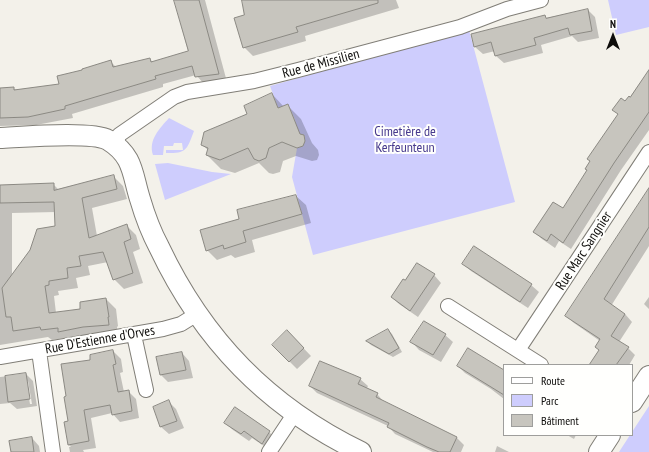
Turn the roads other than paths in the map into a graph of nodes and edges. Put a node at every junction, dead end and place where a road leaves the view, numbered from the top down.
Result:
1 (541, 0) edge
2 (0, 138) edge
3 (116, 146) junction
4 (649, 152) edge
5 (448, 306) dead end
6 (197, 314) junction
7 (134, 335) junction
8 (518, 350) junction
9 (40, 351) junction
10 (0, 357) edge
11 (539, 364) edge
12 (649, 376) edge
13 (146, 390) dead end
14 (633, 400) edge
15 (295, 413) junction
16 (609, 436) edge
17 (53, 452) edge
18 (269, 452) edge
19 (361, 452) edge
20 (598, 452) edge

1 - 3 street, Rue de Missilien
2 - 3 street
3 - 6 street
4 - 8 street, Rue Marc Sangnier
5 - 8 street
6 - 7 street, Rue D'Estienne d'Orves
6 - 15 street
7 - 9 street, Rue D'Estienne d'Orves
7 - 13 street
8 - 11 street
9 - 10 street, Rue D'Estienne d'Orves
9 - 17 street
12 - 14 street
15 - 18 street
15 - 19 street
16 - 20 street

